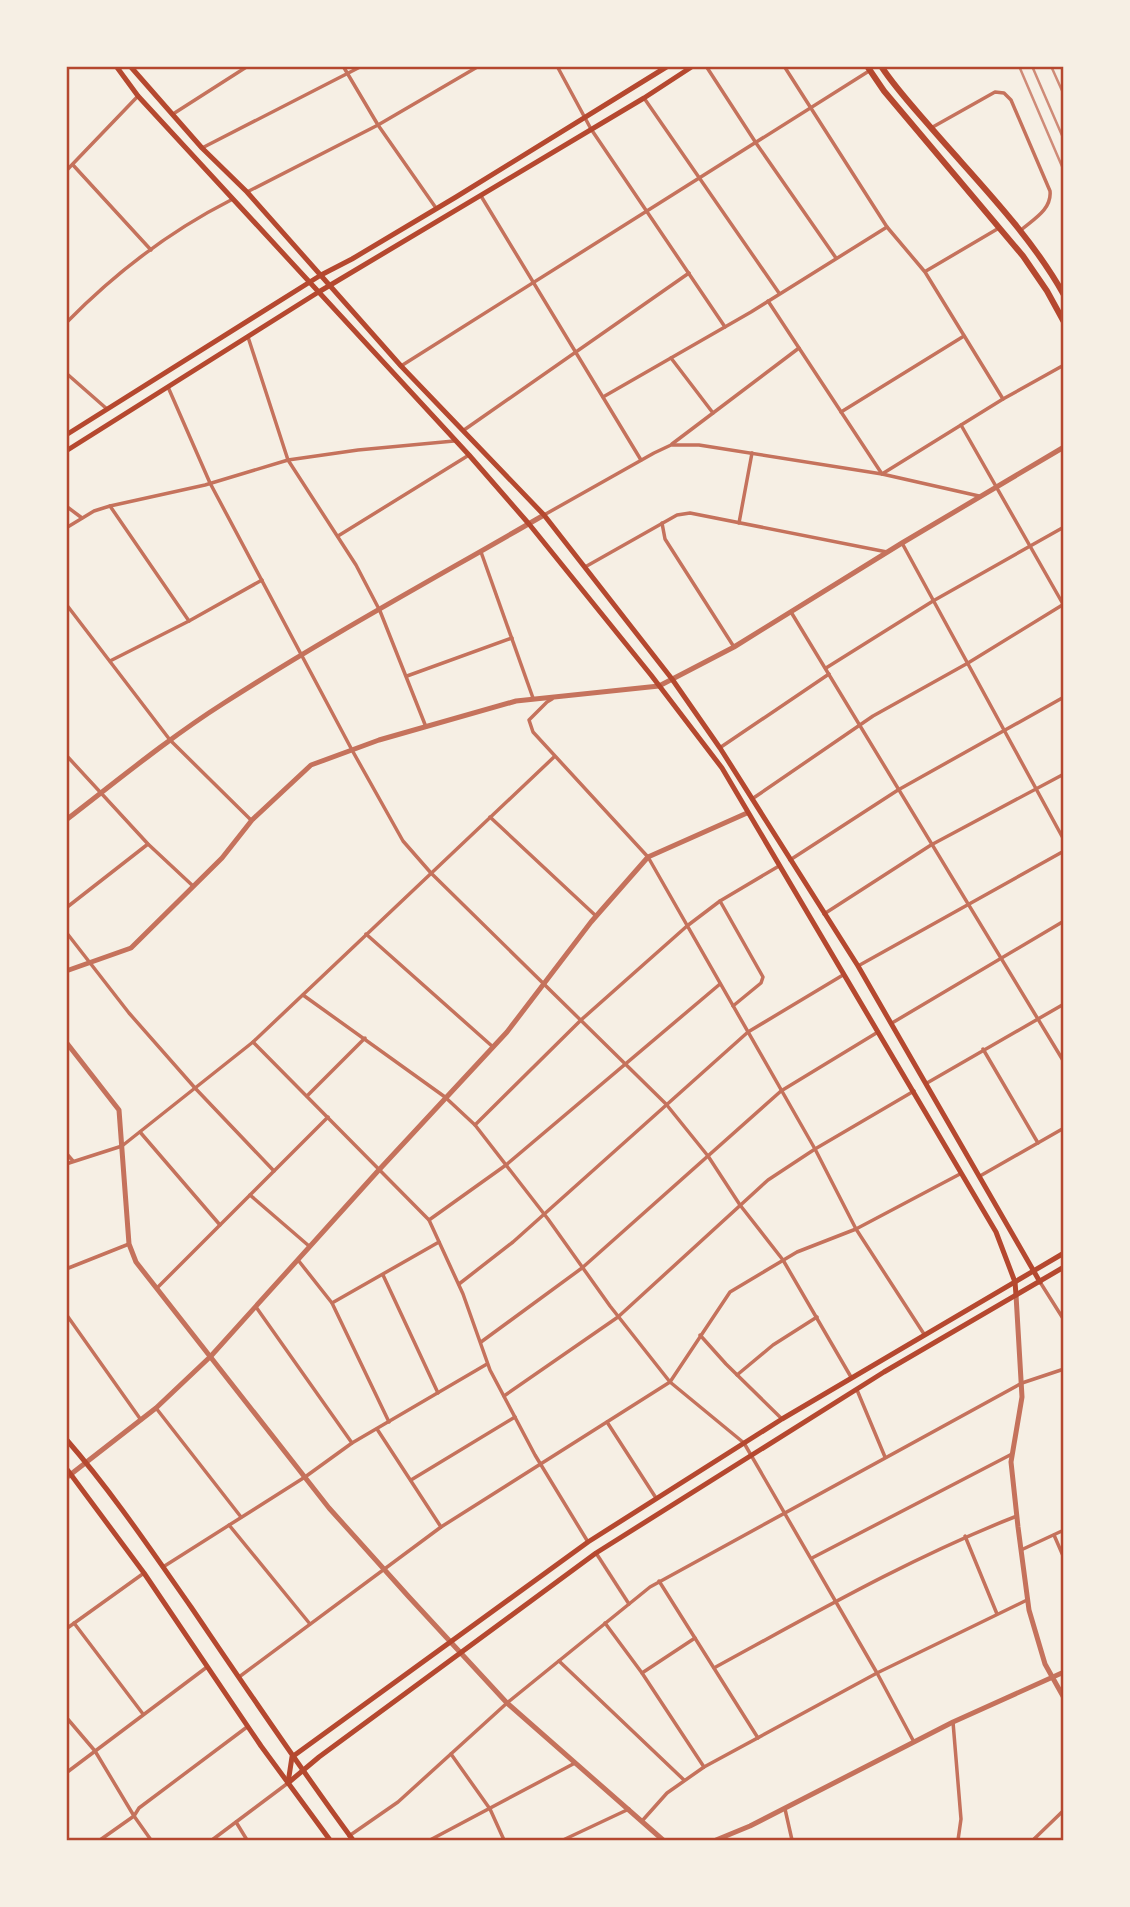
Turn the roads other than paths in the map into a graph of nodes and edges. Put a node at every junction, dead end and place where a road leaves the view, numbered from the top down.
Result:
1 (116, 66) edge
2 (130, 66) edge
3 (248, 66) edge
4 (343, 66) edge
5 (362, 66) edge
6 (479, 66) edge
7 (557, 66) edge
8 (668, 66) edge
9 (693, 66) edge
10 (706, 66) edge
11 (784, 66) edge
12 (881, 66) edge
13 (868, 69) edge
14 (348, 75) junction
15 (138, 96) junction
16 (644, 98) junction
17 (811, 109) junction
18 (172, 114) junction
19 (585, 117) junction
20 (378, 125) junction
21 (931, 128) junction
22 (591, 129) junction
23 (756, 143) junction
24 (202, 148) junction
25 (73, 165) junction
26 (66, 171) edge
27 (699, 177) junction
28 (247, 192) junction
29 (481, 196) junction
30 (231, 200) junction
31 (436, 209) junction
32 (646, 210) junction
33 (887, 227) junction
34 (999, 228) junction
35 (1020, 231) junction
36 (151, 250) junction
37 (836, 258) junction
38 (925, 272) junction
39 (689, 273) junction
40 (321, 275) junction
41 (533, 281) junction
42 (308, 282) junction
43 (330, 285) junction
44 (317, 293) junction
45 (779, 293) junction
46 (1063, 295) edge
47 (768, 301) junction
48 (1063, 322) edge
49 (66, 323) edge
50 (725, 327) junction
51 (964, 336) junction
52 (248, 337) junction
53 (799, 348) junction
54 (576, 352) junction
55 (671, 358) junction
56 (1063, 365) edge
57 (401, 366) junction
58 (66, 373) edge
59 (169, 387) junction
60 (603, 397) junction
61 (1003, 400) junction
62 (107, 409) junction
63 (841, 412) junction
64 (713, 413) junction
65 (961, 425) junction
66 (462, 432) junction
67 (66, 435) edge
68 (456, 441) junction
69 (671, 445) junction
70 (1063, 447) edge
71 (66, 451) edge
72 (752, 453) junction
73 (469, 455) junction
74 (288, 460) junction
75 (641, 460) junction
76 (882, 474) junction
77 (211, 483) junction
78 (996, 487) junction
79 (981, 496) junction
80 (66, 506) edge
81 (110, 506) junction
82 (544, 515) junction
83 (82, 518) junction
84 (662, 523) junction
85 (739, 523) junction
86 (529, 524) junction
87 (1063, 527) edge
88 (66, 528) edge
89 (338, 536) junction
90 (902, 543) junction
91 (1030, 546) junction
92 (481, 552) junction
93 (887, 552) junction
94 (583, 568) junction
95 (262, 580) junction
96 (933, 600) junction
97 (66, 604) edge
98 (1063, 604) edge
99 (380, 611) junction
100 (791, 612) junction
101 (189, 621) junction
102 (512, 638) junction
103 (734, 647) junction
104 (302, 654) junction
105 (110, 661) junction
106 (968, 663) junction
107 (826, 668) junction
108 (829, 674) junction
109 (407, 676) junction
110 (672, 679) junction
111 (659, 686) junction
112 (1063, 696) edge
113 (557, 697) junction
114 (533, 698) junction
115 (860, 725) junction
116 (425, 727) junction
117 (1004, 730) junction
118 (170, 740) junction
119 (720, 748) junction
120 (352, 750) junction
121 (66, 755) edge
122 (554, 757) junction
123 (1063, 775) edge
124 (898, 790) junction
125 (1037, 791) junction
126 (101, 793) junction
127 (752, 799) junction
128 (747, 813) junction
129 (490, 817) junction
130 (66, 820) edge
131 (252, 820) junction
132 (1063, 841) edge
133 (148, 844) junction
134 (932, 845) junction
135 (1063, 851) edge
136 (648, 856) junction
137 (790, 860) junction
138 (779, 866) junction
139 (431, 873) junction
140 (193, 886) junction
141 (720, 901) junction
142 (969, 905) junction
143 (66, 908) edge
144 (824, 914) junction
145 (596, 916) junction
146 (1063, 921) edge
147 (687, 926) junction
148 (66, 932) edge
149 (366, 934) junction
150 (1002, 958) junction
151 (92, 964) junction
152 (858, 966) junction
153 (66, 971) edge
154 (844, 975) junction
155 (544, 984) junction
156 (720, 984) junction
157 (303, 995) junction
158 (1063, 1004) edge
159 (733, 1006) junction
160 (581, 1020) junction
161 (1038, 1020) junction
162 (892, 1024) junction
163 (748, 1032) junction
164 (878, 1032) junction
165 (365, 1038) junction
166 (66, 1042) edge
167 (254, 1042) junction
168 (493, 1047) junction
169 (983, 1049) junction
170 (1063, 1062) edge
171 (624, 1063) junction
172 (927, 1083) junction
173 (195, 1088) junction
174 (781, 1091) junction
175 (914, 1091) junction
176 (307, 1096) junction
177 (445, 1097) junction
178 (666, 1104) junction
179 (328, 1117) junction
180 (475, 1125) junction
181 (1063, 1128) edge
182 (140, 1132) junction
183 (1038, 1143) junction
184 (122, 1146) junction
185 (815, 1149) junction
186 (66, 1153) edge
187 (708, 1156) junction
188 (73, 1161) junction
189 (66, 1164) edge
190 (506, 1165) junction
191 (379, 1169) junction
192 (274, 1171) junction
193 (961, 1173) junction
194 (980, 1176) junction
195 (250, 1195) junction
196 (740, 1205) junction
197 (543, 1213) junction
198 (429, 1220) junction
199 (220, 1225) junction
200 (856, 1229) junction
201 (439, 1242) junction
202 (130, 1244) junction
203 (309, 1247) junction
204 (1063, 1253) edge
205 (298, 1259) junction
206 (783, 1260) junction
207 (1063, 1267) edge
208 (582, 1268) junction
209 (66, 1269) edge
210 (1034, 1272) junction
211 (383, 1275) junction
212 (1015, 1282) junction
213 (1040, 1282) junction
214 (459, 1284) junction
215 (157, 1288) junction
216 (1016, 1295) junction
217 (332, 1303) junction
218 (256, 1307) junction
219 (66, 1314) edge
220 (618, 1317) junction
221 (817, 1317) junction
222 (1063, 1320) edge
223 (924, 1334) junction
224 (700, 1335) junction
225 (480, 1342) junction
226 (211, 1356) junction
227 (488, 1364) junction
228 (1063, 1371) edge
229 (737, 1375) junction
230 (851, 1377) junction
231 (670, 1382) junction
232 (1022, 1383) junction
233 (857, 1390) junction
234 (439, 1392) junction
235 (504, 1396) junction
236 (156, 1408) junction
237 (515, 1417) junction
238 (782, 1419) junction
239 (141, 1420) junction
240 (607, 1422) junction
241 (389, 1423) junction
242 (377, 1429) junction
243 (66, 1439) edge
244 (352, 1443) junction
245 (744, 1443) junction
246 (751, 1454) junction
247 (1012, 1454) junction
248 (885, 1457) junction
249 (87, 1463) junction
250 (541, 1465) junction
251 (66, 1468) edge
252 (69, 1476) edge
253 (305, 1477) junction
254 (411, 1480) junction
255 (656, 1498) junction
256 (785, 1511) junction
257 (1017, 1516) junction
258 (241, 1517) junction
259 (229, 1525) junction
260 (441, 1527) junction
261 (1063, 1530) edge
262 (1054, 1535) junction
263 (965, 1536) junction
264 (588, 1542) junction
265 (1021, 1550) junction
266 (596, 1553) junction
267 (812, 1558) junction
268 (1063, 1558) edge
269 (163, 1567) junction
270 (384, 1569) junction
271 (144, 1573) junction
272 (659, 1581) junction
273 (1027, 1600) junction
274 (836, 1601) junction
275 (629, 1604) junction
276 (997, 1614) junction
277 (74, 1623) junction
278 (605, 1623) junction
279 (310, 1624) junction
280 (67, 1628) edge
281 (695, 1638) junction
282 (452, 1643) junction
283 (460, 1652) junction
284 (559, 1661) junction
285 (207, 1667) junction
286 (714, 1668) junction
287 (1063, 1672) edge
288 (642, 1673) junction
289 (877, 1673) junction
290 (239, 1677) junction
291 (1050, 1677) junction
292 (1063, 1698) edge
293 (507, 1703) junction
294 (143, 1714) junction
295 (66, 1717) edge
296 (953, 1723) junction
297 (247, 1727) junction
298 (758, 1738) junction
299 (914, 1742) junction
300 (95, 1751) junction
301 (451, 1754) junction
302 (292, 1757) junction
303 (575, 1763) junction
304 (704, 1767) junction
305 (303, 1771) junction
306 (66, 1773) edge
307 (684, 1780) junction
308 (288, 1783) junction
309 (785, 1807) junction
310 (490, 1809) junction
311 (629, 1810) junction
312 (1063, 1810) edge
313 (134, 1816) junction
314 (642, 1821) junction
315 (236, 1822) junction
316 (351, 1838) edge
317 (100, 1840) edge
318 (151, 1840) edge
319 (212, 1840) edge
320 (247, 1840) edge
321 (330, 1840) edge
322 (430, 1840) edge
323 (504, 1840) edge
324 (563, 1840) edge
325 (663, 1840) edge
326 (717, 1840) edge
327 (792, 1840) edge
328 (958, 1840) edge
329 (1033, 1840) edge

1 - 15 main road
2 - 18 main road
3 - 18 street
4 - 14 street
5 - 14 street
6 - 20 street
7 - 19 street
8 - 19 main road
9 - 16 main road
10 - 23 street
11 - 17 street
12 - 21 main road
13 - 17 street
13 - 34 main road
14 - 20 street
14 - 24 street
15 - 25 street
15 - 30 main road
16 - 22 main road
16 - 27 street
17 - 23 street
17 - 33 street
18 - 24 main road
19 - 22 street
19 - 31 main road
20 - 28 street
20 - 31 street
21 - 35 main road
21 - 35 street
22 - 29 main road
22 - 32 street
23 - 27 street
23 - 37 street
24 - 28 main road
25 - 26 street
25 - 36 street
27 - 32 street
27 - 45 street
28 - 40 main road
29 - 41 street
29 - 43 main road
30 - 36 street
30 - 42 main road
31 - 40 main road
32 - 39 street
32 - 41 street
33 - 37 street
33 - 38 street
34 - 38 street
34 - 48 main road
35 - 46 main road
36 - 49 street
37 - 45 street
38 - 51 street
39 - 50 street
39 - 54 street
40 - 42 main road
40 - 43 main road
41 - 54 street
41 - 57 street
42 - 44 main road
42 - 62 main road
43 - 44 main road
43 - 57 main road
44 - 52 main road
44 - 68 main road
45 - 47 street
47 - 50 street
47 - 53 street
50 - 55 street
51 - 61 street
51 - 63 street
52 - 59 main road
52 - 74 street
53 - 63 street
53 - 64 street
54 - 60 street
54 - 66 street
55 - 60 street
55 - 64 street
56 - 61 street
57 - 66 main road
58 - 62 street
59 - 71 main road
59 - 77 street
60 - 75 street
61 - 65 street
62 - 67 main road
63 - 76 street
64 - 69 street
65 - 76 street
65 - 78 street
66 - 82 main road
68 - 73 main road
68 - 74 street
69 - 72 street
69 - 75 street
70 - 78 street
72 - 76 street
72 - 85 street
73 - 86 main road
73 - 89 street
74 - 77 street
74 - 89 street
75 - 82 street
76 - 79 street
77 - 81 street
77 - 95 street
78 - 79 street
78 - 91 street
79 - 90 street
80 - 83 street
81 - 83 street
81 - 101 street
82 - 86 street
82 - 94 main road
83 - 88 street
84 - 85 street
84 - 94 street
84 - 103 street
85 - 93 street
86 - 92 street
86 - 111 main road
87 - 91 street
89 - 99 street
90 - 93 street
90 - 96 street
91 - 96 street
91 - 98 street
92 - 99 street
92 - 102 street
93 - 100 street
94 - 110 main road
95 - 101 street
95 - 104 street
96 - 106 street
96 - 107 street
97 - 105 street
98 - 106 street
99 - 104 street
99 - 109 street
100 - 103 street
100 - 107 street
101 - 105 street
102 - 109 street
102 - 114 street
103 - 110 street
104 - 118 street
104 - 120 street
105 - 118 street
106 - 115 street
106 - 117 street
107 - 108 street
108 - 115 street
108 - 119 street
109 - 116 street
110 - 111 street
110 - 119 main road
111 - 113 street
111 - 128 main road
112 - 117 street
113 - 114 street
113 - 122 street
114 - 116 street
115 - 124 street
115 - 127 street
116 - 120 street
117 - 124 street
117 - 125 street
118 - 126 street
118 - 131 street
119 - 127 main road
120 - 131 street
120 - 139 street
121 - 126 street
122 - 129 street
122 - 136 street
123 - 125 street
124 - 134 street
124 - 137 street
125 - 132 street
125 - 134 street
126 - 130 street
126 - 133 street
127 - 137 main road
128 - 136 street
128 - 138 main road
129 - 139 street
129 - 145 street
131 - 140 street
133 - 140 street
133 - 143 street
134 - 142 street
134 - 144 street
135 - 142 street
136 - 145 street
136 - 147 street
137 - 144 main road
138 - 141 street
138 - 154 main road
139 - 149 street
139 - 155 street
140 - 151 street
141 - 147 street
141 - 159 street
142 - 150 street
142 - 152 street
144 - 152 main road
145 - 155 street
146 - 150 street
147 - 156 street
147 - 160 street
148 - 151 street
149 - 157 street
149 - 168 street
150 - 161 street
150 - 162 street
151 - 153 street
151 - 173 street
152 - 162 main road
154 - 163 street
154 - 164 main road
155 - 160 street
155 - 168 street
156 - 159 street
156 - 171 street
157 - 165 street
157 - 167 street
158 - 161 street
159 - 163 street
160 - 171 street
160 - 180 street
161 - 169 street
161 - 170 street
162 - 172 main road
163 - 174 street
163 - 178 street
164 - 174 street
164 - 175 main road
165 - 176 street
165 - 177 street
166 - 184 street
167 - 173 street
167 - 176 street
168 - 177 street
169 - 172 street
169 - 183 street
171 - 178 street
171 - 190 street
172 - 194 main road
173 - 182 street
173 - 192 street
174 - 185 street
174 - 187 street
175 - 185 street
175 - 193 main road
176 - 179 street
177 - 180 street
177 - 191 street
178 - 187 street
178 - 197 street
179 - 191 street
179 - 192 street
180 - 190 street
181 - 183 street
182 - 184 street
182 - 199 street
183 - 194 street
184 - 188 street
184 - 202 street
185 - 196 street
185 - 200 street
186 - 188 street
187 - 196 street
187 - 208 street
188 - 189 street
190 - 197 street
190 - 198 street
191 - 198 street
191 - 203 street
192 - 195 street
193 - 200 street
193 - 212 main road
194 - 210 main road
195 - 199 street
195 - 203 street
196 - 206 street
196 - 220 street
197 - 208 street
197 - 214 street
198 - 201 street
199 - 215 street
200 - 206 street
200 - 223 street
201 - 211 street
201 - 214 street
202 - 209 street
202 - 215 street
203 - 205 street
204 - 210 main road
205 - 217 street
205 - 218 street
206 - 221 street
206 - 224 street
207 - 213 main road
208 - 220 street
208 - 225 street
210 - 212 main road
210 - 213 main road
211 - 217 street
211 - 234 street
212 - 216 main road
212 - 223 main road
213 - 216 main road
213 - 222 street
214 - 225 street
215 - 226 street
216 - 232 street
216 - 233 main road
217 - 241 street
218 - 226 street
218 - 244 street
219 - 239 street
220 - 231 street
220 - 235 street
221 - 229 street
221 - 230 street
223 - 230 main road
224 - 229 street
224 - 231 street
225 - 227 street
226 - 236 street
226 - 253 street
227 - 234 street
227 - 235 street
228 - 232 street
229 - 238 street
230 - 238 main road
231 - 240 street
231 - 245 street
232 - 247 street
232 - 248 street
233 - 246 main road
233 - 248 street
234 - 241 street
235 - 237 street
236 - 239 street
236 - 258 street
237 - 250 street
237 - 254 street
238 - 245 main road
239 - 249 street
240 - 250 street
240 - 255 street
241 - 242 street
242 - 244 street
242 - 254 street
243 - 249 main road
244 - 253 street
245 - 246 street
245 - 255 main road
246 - 256 street
246 - 266 main road
247 - 257 street
247 - 267 street
248 - 256 street
249 - 252 street
249 - 269 main road
250 - 260 street
250 - 264 street
251 - 252 main road
252 - 271 main road
253 - 258 street
253 - 270 street
254 - 260 street
255 - 264 main road
256 - 267 street
256 - 272 street
257 - 263 street
257 - 265 street
258 - 259 street
259 - 269 street
259 - 279 street
260 - 270 street
261 - 262 street
262 - 265 street
262 - 268 street
263 - 274 street
263 - 276 street
264 - 282 main road
265 - 273 street
266 - 275 street
266 - 283 main road
267 - 274 street
269 - 290 main road
270 - 279 street
270 - 282 street
271 - 277 street
271 - 285 main road
272 - 275 street
272 - 281 street
273 - 276 street
273 - 291 street
274 - 286 street
274 - 289 street
275 - 278 street
276 - 289 street
277 - 280 street
277 - 294 street
278 - 284 street
278 - 288 street
279 - 290 street
281 - 286 street
281 - 288 street
282 - 283 street
282 - 302 main road
283 - 293 street
283 - 305 main road
284 - 293 street
284 - 307 street
285 - 294 street
285 - 297 main road
286 - 298 street
287 - 291 street
288 - 304 street
289 - 298 street
289 - 299 street
290 - 302 main road
291 - 292 street
291 - 296 street
293 - 301 street
293 - 303 street
294 - 300 street
295 - 300 street
296 - 299 street
296 - 328 street
297 - 308 main road
297 - 313 street
298 - 304 street
299 - 309 street
300 - 306 street
300 - 313 street
301 - 310 street
301 - 316 street
302 - 305 main road
302 - 308 main road
303 - 310 street
303 - 311 street
304 - 307 street
305 - 308 main road
305 - 316 main road
307 - 314 street
308 - 315 street
308 - 321 main road
309 - 326 street
309 - 327 street
310 - 322 street
310 - 323 street
311 - 314 street
311 - 324 street
312 - 329 street
313 - 317 street
313 - 318 street
314 - 325 street
315 - 319 street
315 - 320 street

